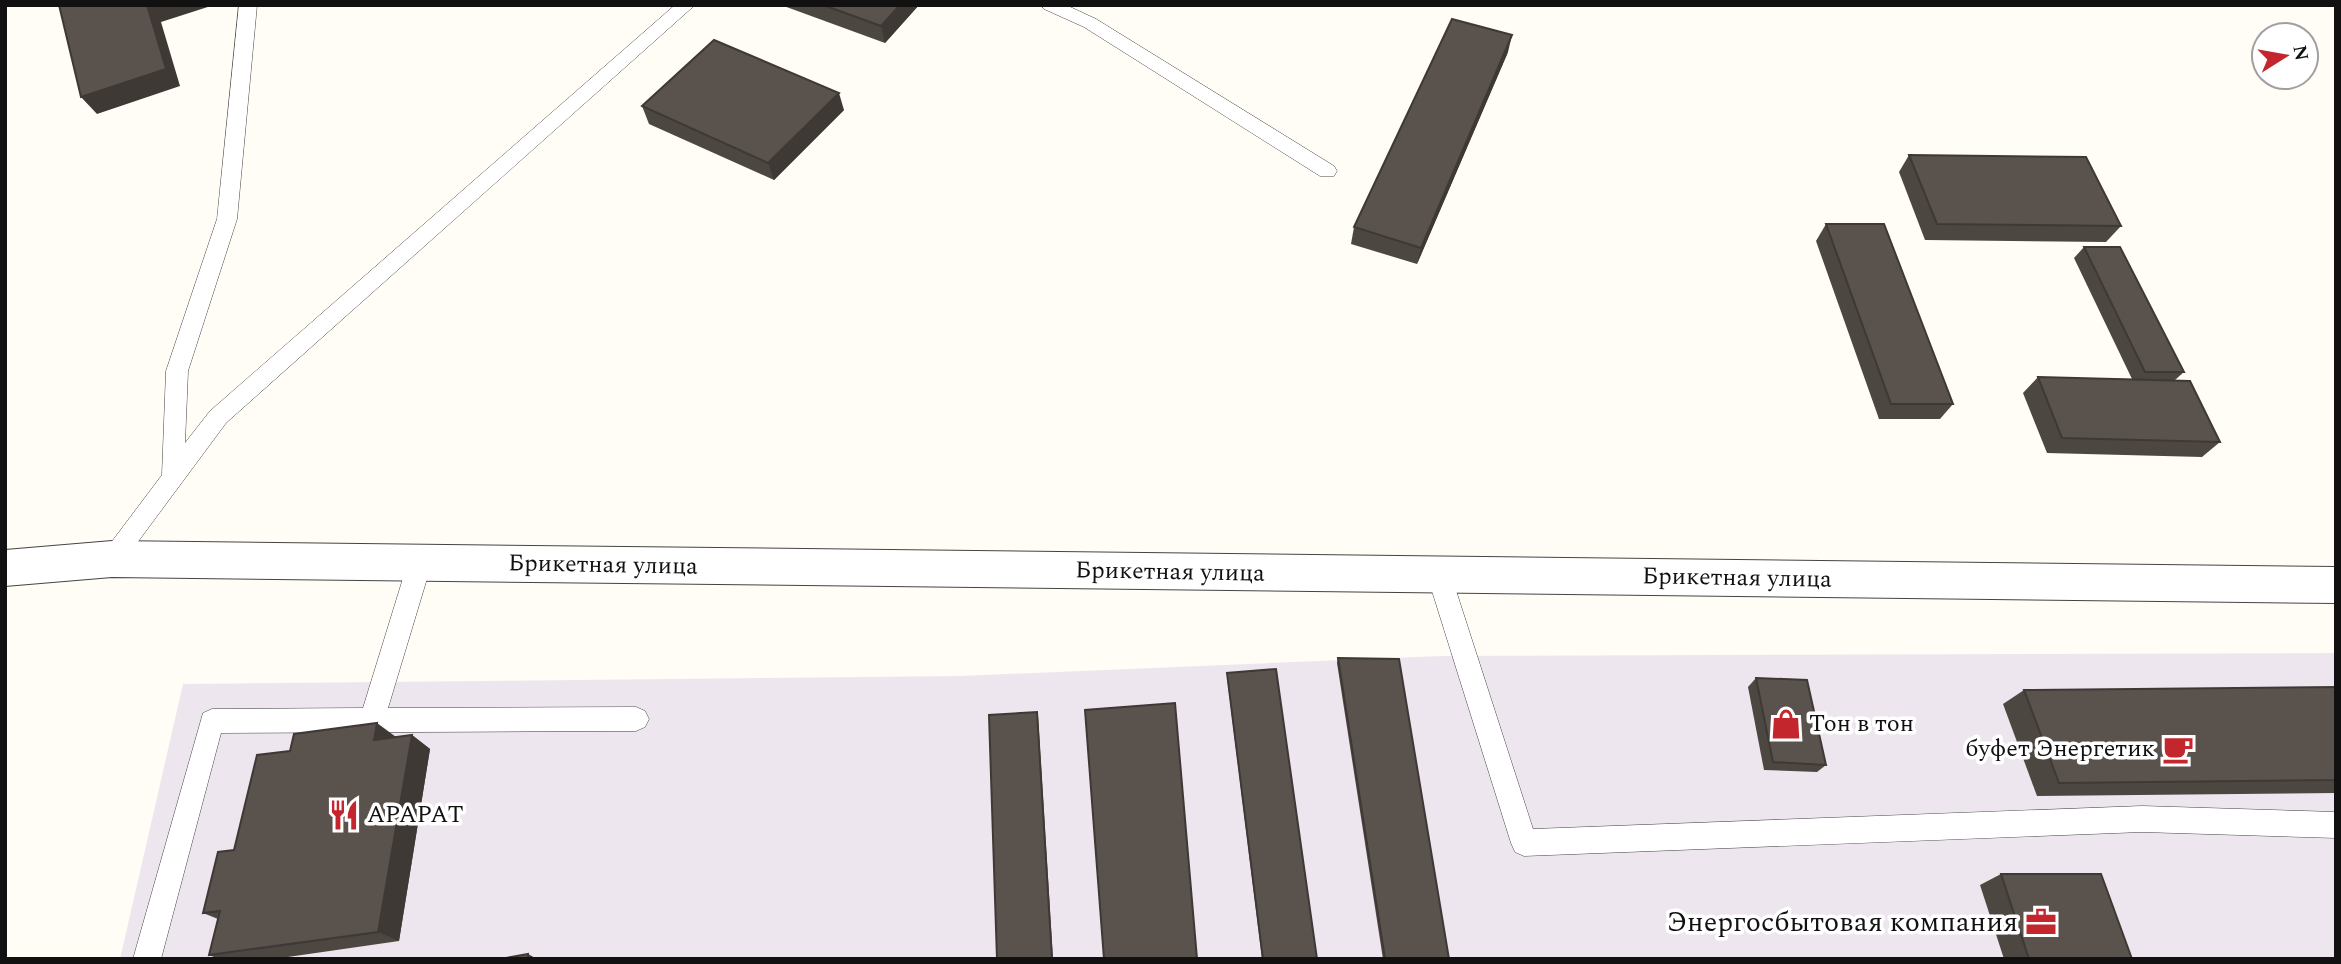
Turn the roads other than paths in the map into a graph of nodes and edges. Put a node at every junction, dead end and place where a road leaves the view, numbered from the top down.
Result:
1 (248, 5) edge
2 (686, 5) edge
3 (1051, 5) edge
4 (1327, 171) dead end
5 (173, 477) junction
6 (112, 559) junction
7 (420, 562) junction
8 (5, 568) edge
9 (1438, 575) junction
10 (2335, 586) edge
11 (636, 719) dead end
12 (372, 720) junction
13 (2336, 825) edge
14 (147, 959) edge

1 - 5 lane
2 - 5 lane
3 - 4 lane
5 - 6 lane
6 - 7 street, Брикетная улица
6 - 8 street, Брикетная улица
7 - 9 street, Брикетная улица
7 - 12 lane
9 - 10 street, Брикетная улица
9 - 13 lane
11 - 12 lane
12 - 14 lane

